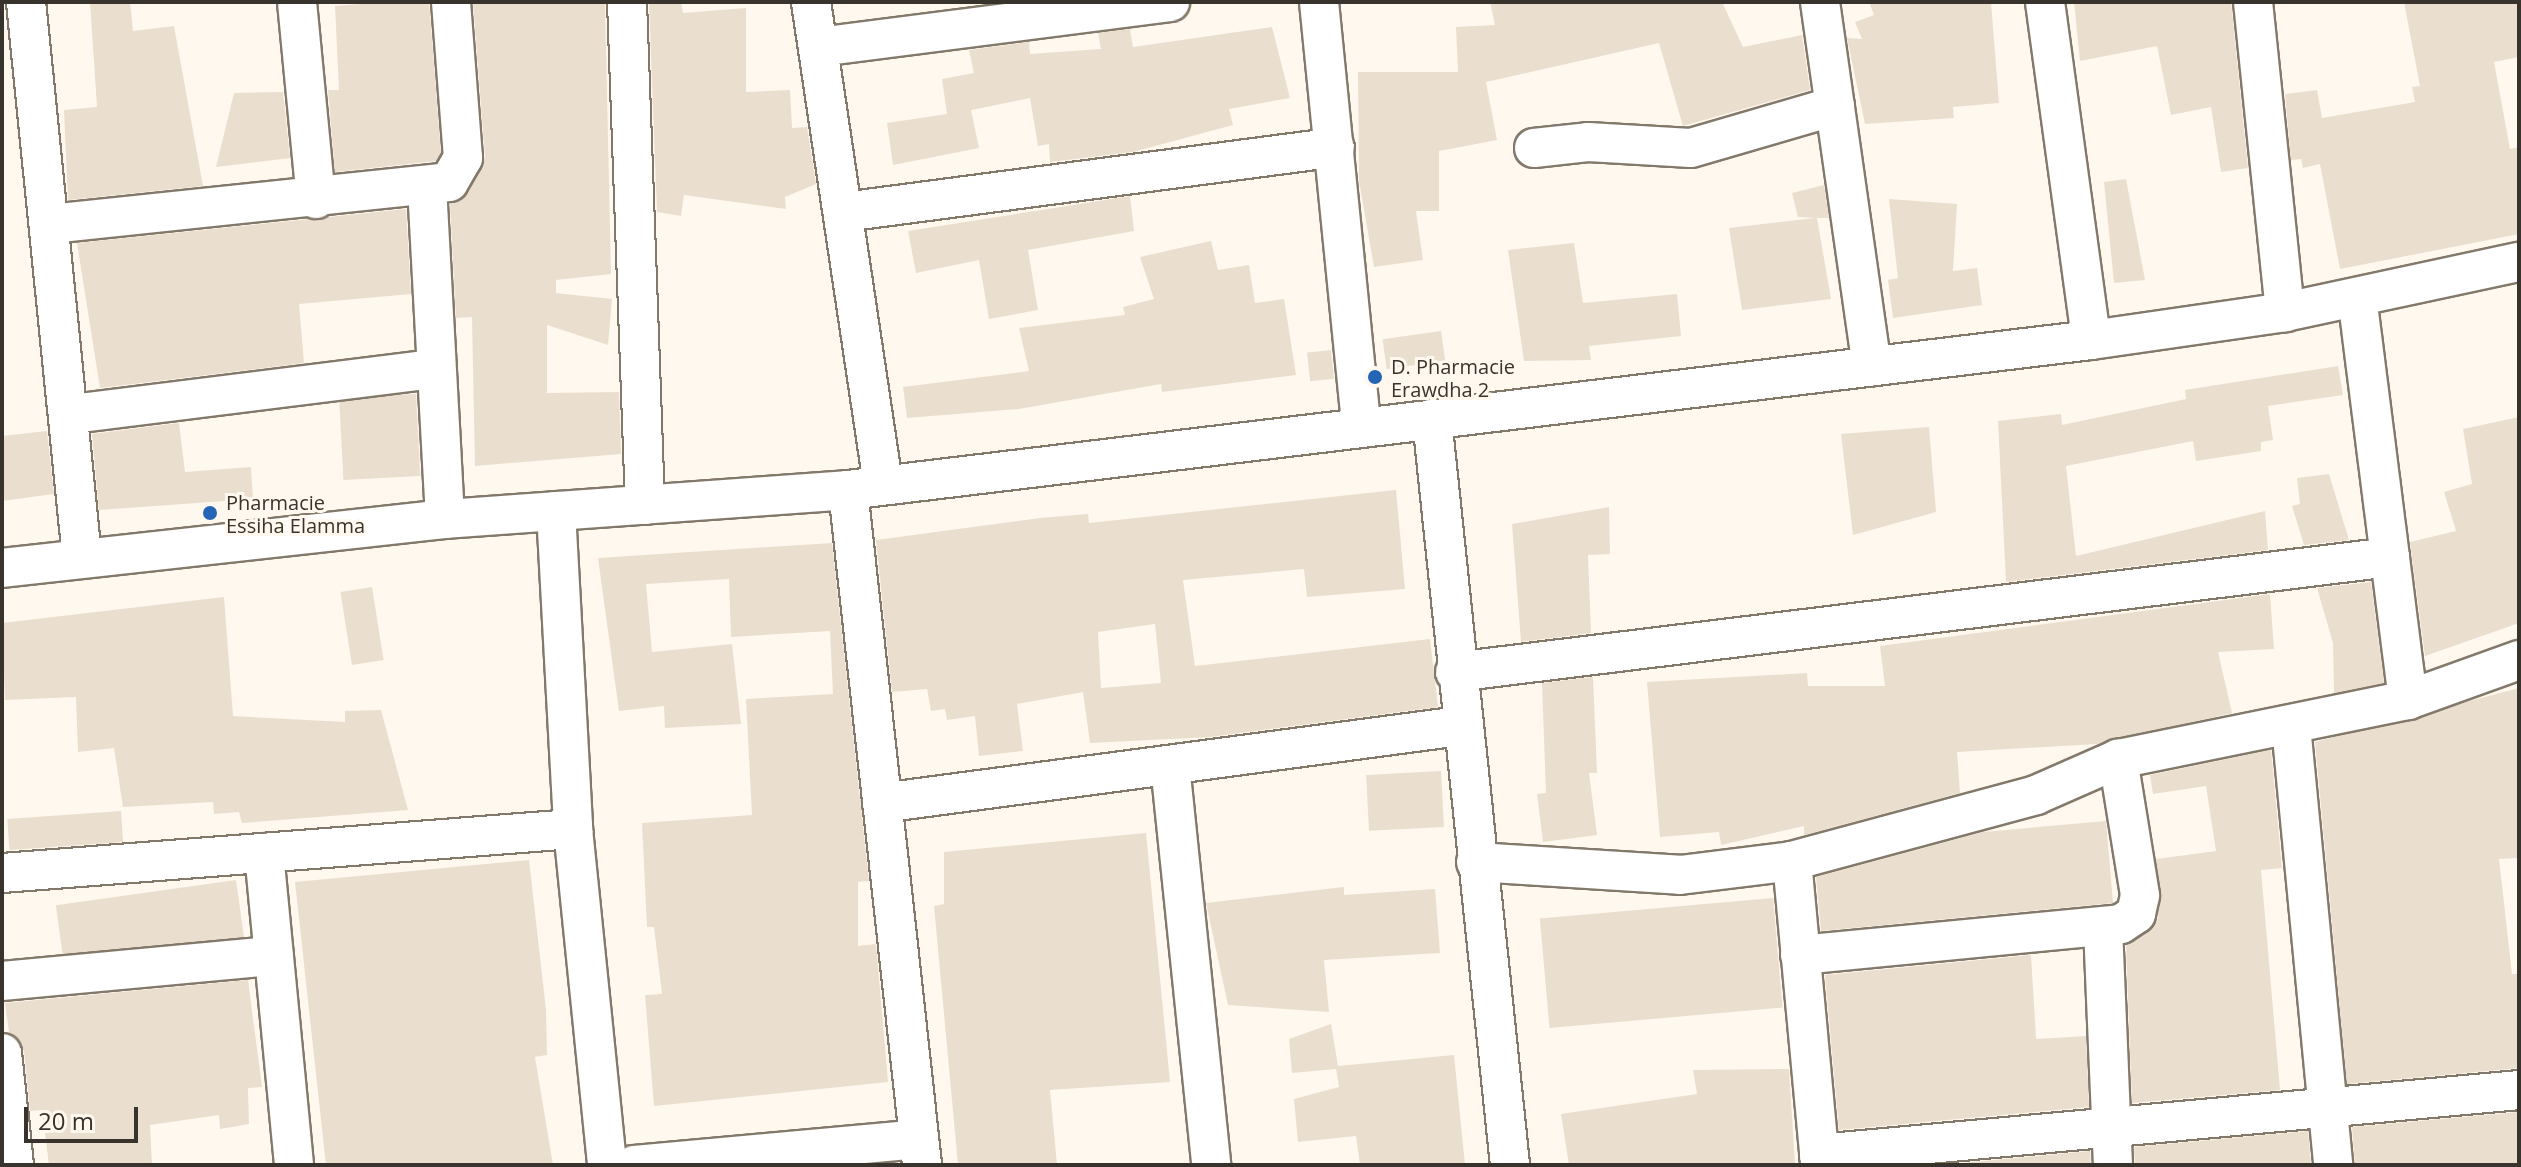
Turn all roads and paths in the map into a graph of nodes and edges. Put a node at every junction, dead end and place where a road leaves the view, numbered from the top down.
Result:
1 (26, 2) edge
2 (297, 2) edge
3 (451, 2) edge
4 (627, 2) edge
5 (811, 2) edge
6 (1170, 2) edge
7 (1319, 2) edge
8 (1820, 2) edge
9 (2045, 2) edge
10 (2253, 2) edge
11 (1010, 12) edge
12 (819, 47) junction
13 (1835, 106) junction
14 (1335, 147) junction
15 (1534, 148) dead end
16 (427, 186) junction
17 (316, 199) junction
18 (844, 212) junction
19 (50, 224) junction
20 (2519, 262) edge
21 (2357, 298) junction
22 (2285, 312) junction
23 (2091, 340) junction
24 (1872, 366) junction
25 (435, 369) junction
26 (72, 414) junction
27 (1432, 419) junction
28 (1361, 426) junction
29 (866, 488) junction
30 (645, 505) junction
31 (556, 511) junction
32 (445, 519) junction
33 (82, 557) junction
34 (2390, 557) junction
35 (2, 568) edge
36 (2519, 660) edge
37 (1455, 672) junction
38 (2408, 700) junction
39 (1460, 726) junction
40 (2291, 726) junction
41 (2118, 759) junction
42 (1170, 765) junction
43 (882, 803) junction
44 (573, 829) junction
45 (264, 853) junction
46 (1792, 861) junction
47 (1476, 862) junction
48 (2, 873) edge
49 (2103, 927) junction
50 (1800, 955) junction
51 (274, 956) junction
52 (2, 981) edge
53 (2, 1053) edge
54 (2519, 1090) edge
55 (2327, 1108) junction
56 (2111, 1127) junction
57 (921, 1152) edge
58 (1819, 1160) edge
59 (14, 1165) edge
60 (294, 1165) edge
61 (607, 1165) edge
62 (634, 1165) edge
63 (1211, 1165) edge
64 (1510, 1165) edge
65 (2113, 1165) edge
66 (2333, 1165) edge

1 - 19 street
2 - 17 street
3 - 16 street
4 - 30 street
5 - 12 street
6 - 11 street
7 - 14 street
8 - 13 street
9 - 23 street
10 - 22 street
11 - 12 street
12 - 18 street
13 - 15 street
13 - 24 street
14 - 18 street
14 - 28 street
16 - 17 street
16 - 25 street
17 - 19 street
18 - 29 street
19 - 26 street
20 - 21 street
21 - 22 street
21 - 34 street
22 - 23 street
23 - 24 street
24 - 27 street
25 - 26 street
25 - 32 street
26 - 33 street
27 - 28 street
27 - 37 street
28 - 29 street
29 - 30 street
29 - 43 street
30 - 31 street
31 - 32 street
31 - 44 street
32 - 33 street
33 - 35 street
34 - 37 street
34 - 38 street
36 - 38 street
37 - 39 street
38 - 40 street
39 - 42 street
39 - 47 street
40 - 41 street
40 - 55 street
41 - 46 street
41 - 49 street
42 - 43 street
42 - 63 street
43 - 57 street
44 - 45 street
44 - 61 street
45 - 48 street
45 - 51 street
46 - 47 street
46 - 50 street
47 - 64 street
49 - 50 street
49 - 56 street
50 - 58 street
51 - 52 street
51 - 60 street
53 - 59 street
54 - 55 street
55 - 56 street
55 - 66 street
56 - 58 street
56 - 65 street
57 - 62 street

